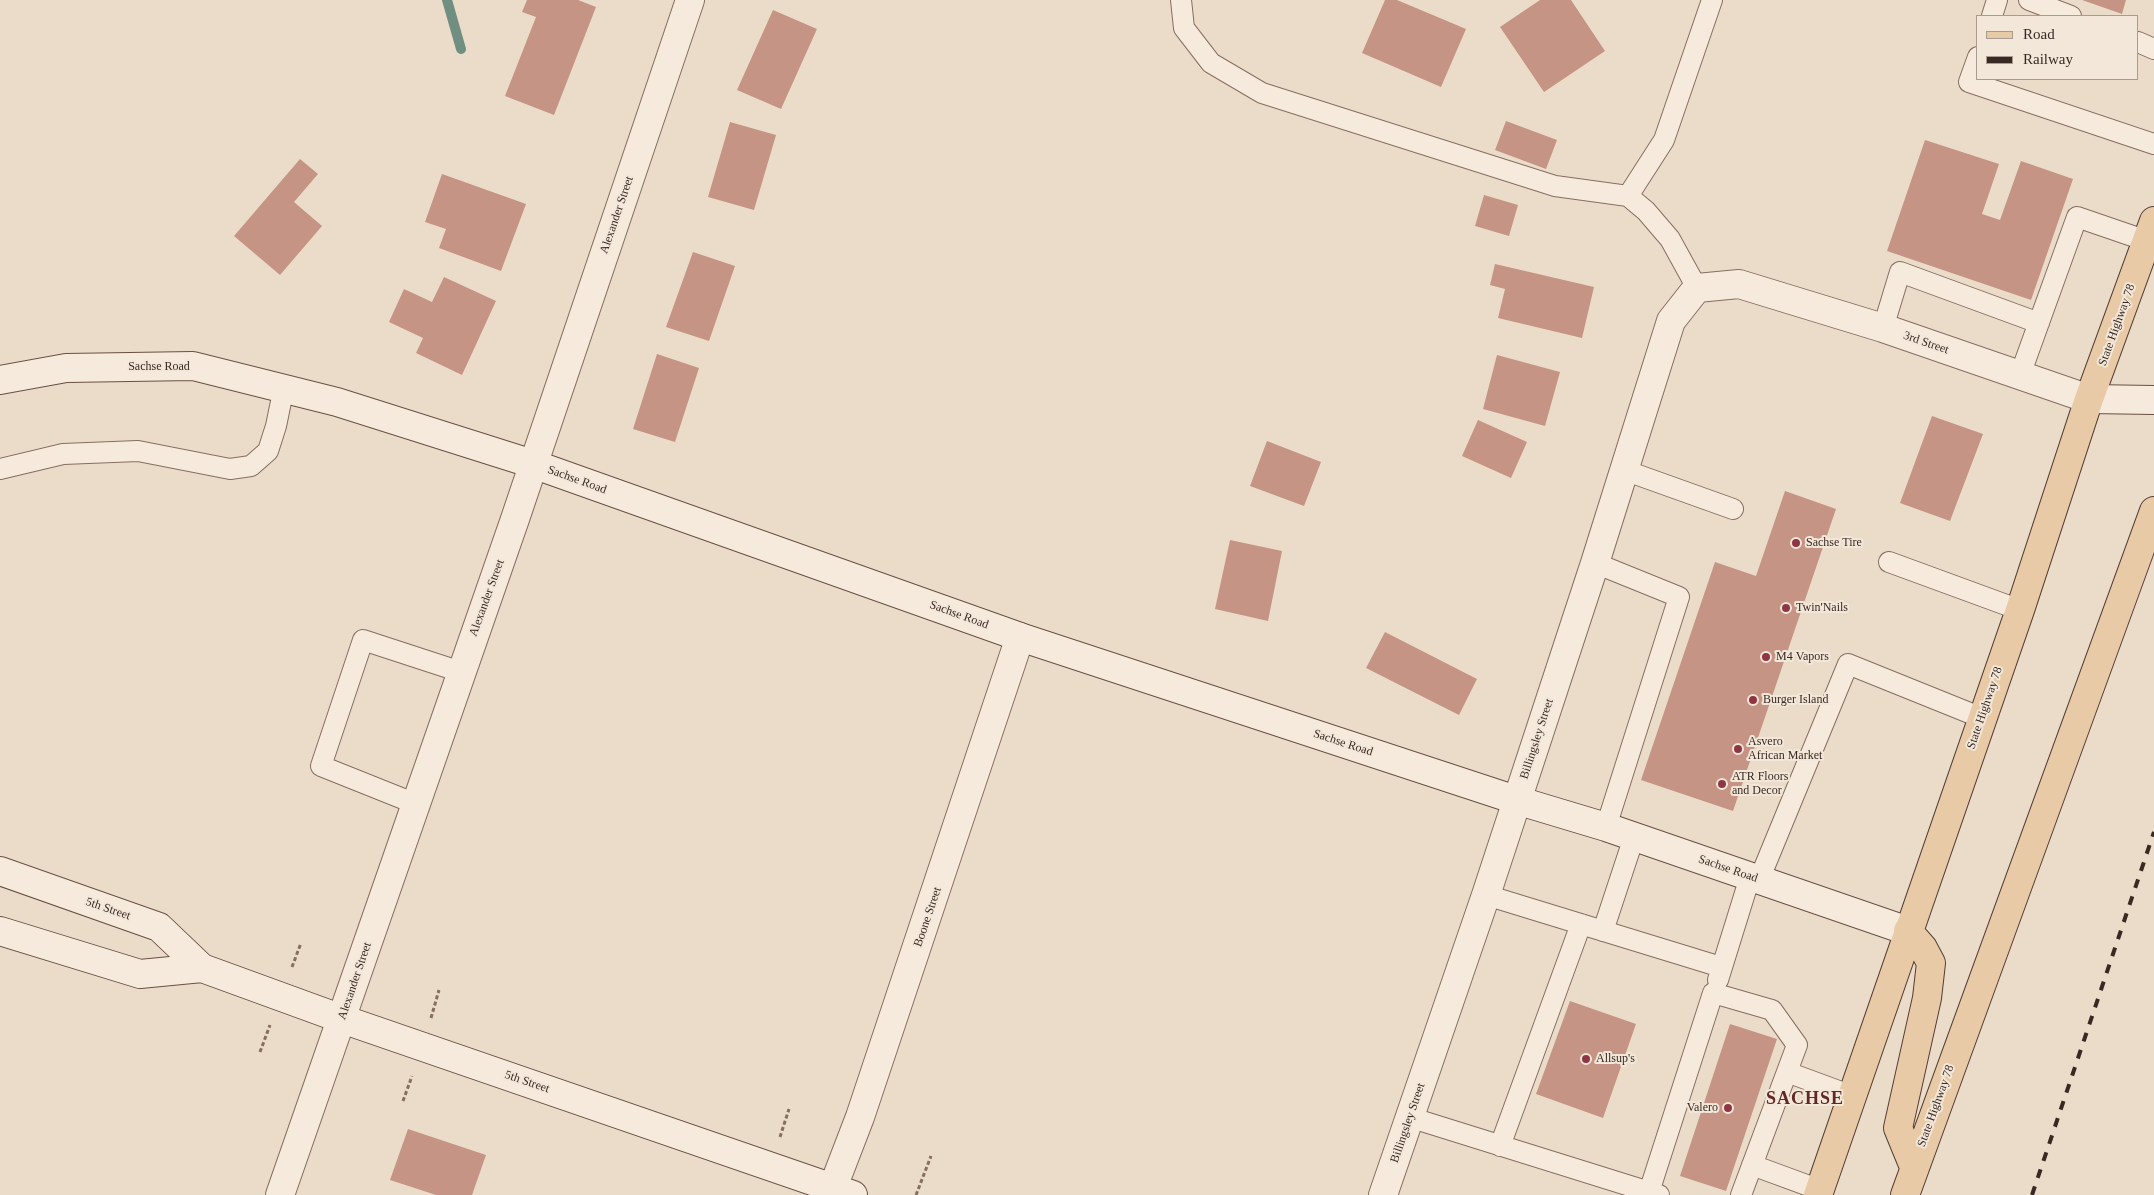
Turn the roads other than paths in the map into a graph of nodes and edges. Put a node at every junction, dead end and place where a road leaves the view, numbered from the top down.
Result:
1 (690, 0) edge
2 (1180, 0) edge
3 (1712, 0) edge
4 (1997, 0) edge
5 (2029, 0) edge
6 (1992, 15) edge
7 (2068, 15) edge
8 (2139, 42) edge
9 (2154, 48) edge
10 (1976, 63) edge
11 (2154, 144) edge
12 (1628, 196) junction
13 (2151, 231) edge
14 (1697, 288) junction
15 (2039, 323) junction
16 (1883, 328) junction
17 (2020, 375) junction
18 (0, 380) edge
19 (284, 387) junction
20 (2089, 398) junction
21 (2154, 400) edge
22 (533, 464) junction
23 (0, 469) edge
24 (1624, 470) junction
25 (1733, 509) dead end
26 (2154, 511) edge
27 (1889, 562) dead end
28 (1595, 564) junction
29 (2020, 610) junction
30 (1020, 637) junction
31 (461, 672) junction
32 (1982, 718) junction
33 (1516, 800) junction
34 (416, 804) junction
35 (1606, 827) junction
36 (1634, 837) junction
37 (0, 871) edge
38 (1755, 878) junction
39 (1486, 895) junction
40 (1581, 924) junction
41 (0, 931) edge
42 (1603, 931) junction
43 (1908, 931) junction
44 (202, 968) junction
45 (1722, 968) junction
46 (1713, 993) junction
47 (342, 1019) junction
48 (1787, 1072) junction
49 (1852, 1096) junction
50 (1409, 1118) junction
51 (1500, 1146) junction
52 (1752, 1165) junction
53 (1914, 1167) junction
54 (1819, 1192) edge
55 (839, 1193) edge
56 (1654, 1193) edge
57 (280, 1195) edge
58 (1383, 1195) edge
59 (1741, 1195) edge
60 (1904, 1195) edge

1 - 22 street, Alexander Street
2 - 12 lane
3 - 12 lane
4 - 6 lane
5 - 7 lane
8 - 9 lane
10 - 11 lane
12 - 14 lane
13 - 15 lane
13 - 20 main road, State Highway 78
14 - 16 street, 3rd Street
14 - 24 street, Billingsley Street
15 - 16 lane
15 - 17 lane
16 - 17 street, 3rd Street
17 - 20 street, 3rd Street
18 - 19 street, Sachse Road
19 - 22 street, Sachse Road
19 - 23 lane
20 - 21 street, 3rd Street
20 - 29 main road, State Highway 78
22 - 30 street, Sachse Road
22 - 31 street, Alexander Street
24 - 25 lane
24 - 28 street, Billingsley Street
26 - 53 main road, State Highway 78
27 - 29 lane
28 - 33 street, Billingsley Street
28 - 35 lane
29 - 32 main road, State Highway 78
30 - 33 street, Sachse Road
30 - 55 street, Boone Street
31 - 34 street, Alexander Street
31 - 34 lane
32 - 38 lane
32 - 43 main road, State Highway 78
33 - 35 street, Sachse Road
33 - 39 street, Billingsley Street
34 - 47 street, Alexander Street
35 - 36 street, Sachse Road
36 - 38 street, Sachse Road
36 - 42 lane
37 - 44 street, 5th Street
38 - 43 street, Sachse Road
38 - 45 lane
39 - 40 lane
39 - 50 street, Billingsley Street
40 - 42 lane
40 - 51 lane
41 - 44 street, 5th Street
42 - 45 lane
43 - 49 main road, State Highway 78
43 - 53 main road
44 - 47 street, 5th Street
45 - 46 lane
46 - 48 lane
46 - 56 lane
47 - 55 street, 5th Street
47 - 57 street, Alexander Street
48 - 49 lane
48 - 52 lane
49 - 54 main road, State Highway 78
50 - 51 lane
50 - 58 street, Billingsley Street
51 - 56 lane
52 - 54 lane
52 - 59 lane
53 - 60 main road, State Highway 78

